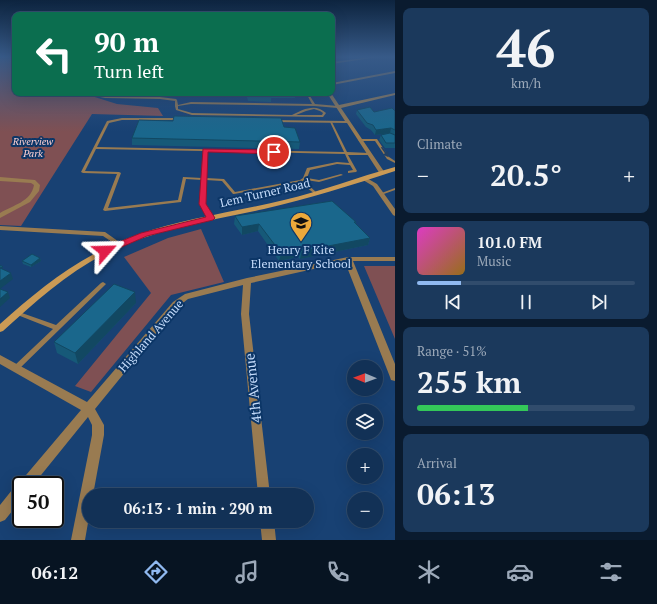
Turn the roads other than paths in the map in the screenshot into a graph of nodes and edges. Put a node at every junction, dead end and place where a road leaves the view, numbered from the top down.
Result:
1 (395, 94) edge
2 (97, 96) edge
3 (114, 96) edge
4 (309, 96) edge
5 (331, 96) edge
6 (105, 98) junction
7 (314, 105) junction
8 (336, 105) junction
9 (176, 106) junction
10 (293, 115) junction
11 (184, 120) edge
12 (263, 121) edge
13 (331, 122) junction
14 (348, 122) junction
15 (382, 137) edge
16 (360, 140) junction
17 (376, 140) junction
18 (95, 148) junction
19 (205, 150) junction
20 (346, 153) junction
21 (369, 154) junction
22 (395, 162) edge
23 (351, 164) junction
24 (395, 169) edge
25 (349, 172) dead end
26 (382, 173) junction
27 (341, 174) dead end
28 (0, 179) edge
29 (204, 179) junction
30 (365, 179) junction
31 (303, 180) junction
32 (395, 190) edge
33 (316, 194) junction
34 (381, 194) junction
35 (395, 214) edge
36 (0, 216) edge
37 (211, 218) junction
38 (0, 228) edge
39 (118, 244) junction
40 (348, 259) junction
41 (395, 259) edge
42 (247, 281) junction
43 (103, 284) dead end
44 (18, 313) junction
45 (57, 328) junction
46 (0, 329) edge
47 (0, 359) edge
48 (16, 368) junction
49 (395, 377) edge
50 (90, 409) junction
51 (33, 476) edge
52 (263, 488) edge
53 (12, 501) edge
54 (0, 515) edge
55 (268, 528) edge
56 (78, 540) edge
57 (269, 540) edge

1 - 8 street
2 - 6 lane
3 - 6 lane
4 - 7 lane
5 - 8 street
6 - 9 lane
7 - 8 lane
7 - 8 lane
7 - 9 lane
8 - 14 street
9 - 10 lane
10 - 10 lane
11 - 18 lane
12 - 13 street
13 - 14 street
13 - 20 lane
14 - 16 street
15 - 17 lane
16 - 17 lane
16 - 21 street
17 -> 22 lane
18 - 19 lane
18 - 29 lane
19 - 20 lane
19 - 29 lane
20 - 21 lane
20 - 23 lane
21 - 26 street
23 - 25 lane
23 - 31 lane
24 - 26 main road, Lem Turner Road
26 - 30 main road, Lem Turner Road
27 - 31 lane
28 - 36 street
29 - 31 lane
29 - 37 lane
30 - 33 main road, Lem Turner Road
30 - 34 street
31 - 33 lane
32 - 34 lane
33 - 37 main road, Lem Turner Road
34 - 35 street
37 - 39 main road, Lem Turner Road
38 - 39 street
39 - 44 main road, Lem Turner Road
40 - 41 street, Highland Avenue
40 - 42 street, Highland Avenue
40 - 49 street
42 - 50 street, Highland Avenue
42 - 52 street, 4th Avenue
43 - 45 lane
44 - 45 lane
44 - 46 main road, Lem Turner Road
45 - 48 lane
47 - 48 street
48 - 50 street
50 - 51 street, Highland Avenue
50 - 56 street
53 - 54 street
55 - 57 street

